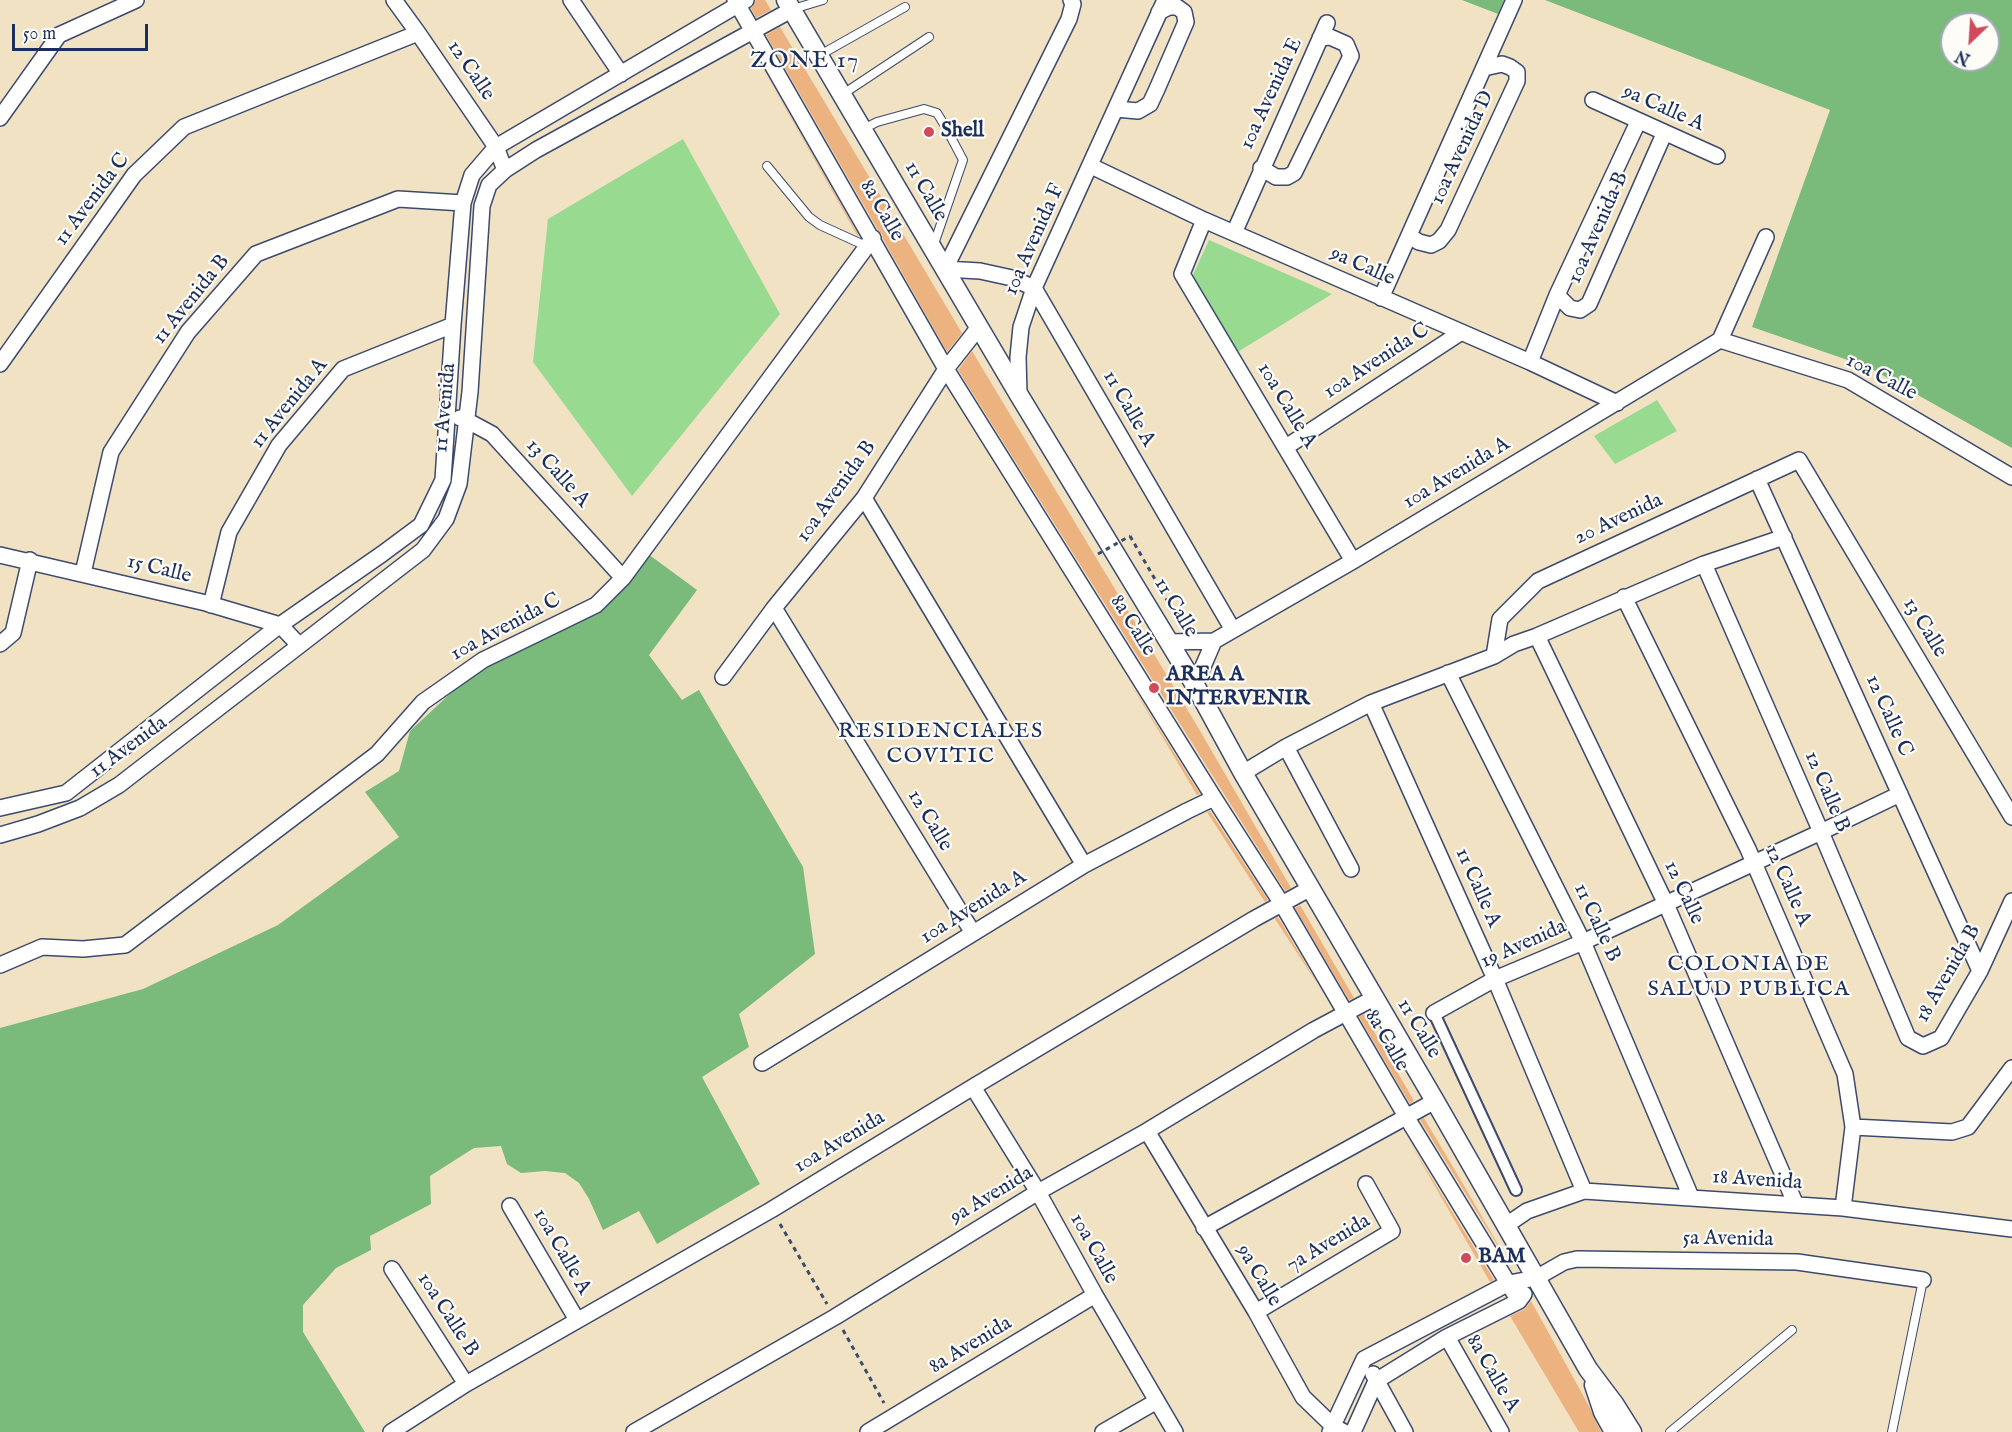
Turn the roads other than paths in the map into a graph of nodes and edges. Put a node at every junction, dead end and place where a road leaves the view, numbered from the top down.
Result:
1 (136, 0) edge
2 (393, 0) edge
3 (570, 0) edge
4 (823, 0) edge
5 (1071, 0) edge
6 (1514, 0) edge
7 (740, 2) edge
8 (790, 4) edge
9 (1162, 6) edge
10 (905, 7) dead end
11 (1327, 23) dead end
12 (753, 30) junction
13 (418, 33) junction
14 (929, 37) dead end
15 (1320, 38) junction
16 (820, 56) junction
17 (1484, 68) junction
18 (621, 74) junction
19 (843, 94) junction
20 (1593, 100) dead end
21 (1116, 109) junction
22 (0, 118) edge
23 (1638, 122) junction
24 (863, 129) junction
25 (1664, 134) junction
26 (496, 147) junction
27 (1717, 156) dead end
28 (766, 166) dead end
29 (1091, 166) junction
30 (1261, 168) junction
31 (505, 170) junction
32 (463, 203) junction
33 (1204, 220) junction
34 (1234, 233) junction
35 (1409, 236) junction
36 (1766, 237) dead end
37 (869, 242) junction
38 (932, 249) junction
39 (945, 270) junction
40 (1034, 288) junction
41 (1557, 295) junction
42 (1381, 298) junction
43 (453, 325) junction
44 (980, 327) junction
45 (1460, 333) junction
46 (1720, 340) junction
47 (1530, 362) junction
48 (0, 364) edge
49 (946, 369) junction
50 (1019, 395) junction
51 (1617, 404) junction
52 (448, 416) junction
53 (466, 420) junction
54 (1286, 447) junction
55 (1800, 460) joint
56 (2012, 477) edge
57 (1757, 479) junction
58 (864, 498) junction
59 (1784, 537) junction
60 (0, 555) edge
61 (30, 560) junction
62 (1353, 561) junction
63 (1704, 564) junction
64 (83, 573) junction
65 (623, 578) junction
66 (1624, 597) junction
67 (211, 605) junction
68 (774, 608) junction
69 (280, 625) junction
70 (1233, 630) junction
71 (1537, 636) junction
72 (1215, 641) junction
73 (1170, 642) junction
74 (0, 644) edge
75 (298, 644) junction
76 (1494, 656) junction
77 (1448, 673) junction
78 (723, 677) dead end
79 (1195, 685) junction
80 (1371, 703) junction
81 (1286, 747) junction
82 (1243, 772) junction
83 (1900, 794) junction
84 (1214, 798) junction
85 (0, 808) edge
86 (2012, 817) edge
87 (1821, 832) junction
88 (0, 835) edge
89 (1754, 863) junction
90 (1084, 865) junction
91 (1351, 869) dead end
92 (1310, 889) junction
93 (2012, 901) edge
94 (1282, 904) junction
95 (1666, 904) junction
96 (973, 933) junction
97 (1583, 942) junction
98 (0, 965) edge
99 (1980, 970) junction
100 (1495, 979) junction
101 (1374, 998) junction
102 (1346, 1013) junction
103 (1434, 1013) joint
104 (1908, 1038) joint
105 (762, 1063) dead end
106 (2012, 1068) edge
107 (973, 1087) junction
108 (1435, 1101) junction
109 (1407, 1118) junction
110 (1853, 1127) junction
111 (1147, 1131) junction
112 (1365, 1184) dead end
113 (1516, 1190) dead end
114 (1584, 1191) junction
115 (1038, 1192) junction
116 (1691, 1197) junction
117 (1796, 1205) junction
118 (510, 1206) dead end
119 (1843, 1208) junction
120 (1505, 1226) junction
121 (1204, 1228) junction
122 (2012, 1229) edge
123 (392, 1269) dead end
124 (1536, 1278) junction
125 (1923, 1280) joint
126 (1509, 1283) junction
127 (1095, 1295) junction
128 (1519, 1301) junction
129 (1256, 1312) junction
130 (577, 1320) junction
131 (1792, 1330) dead end
132 (1447, 1337) junction
133 (1364, 1359) junction
134 (1588, 1370) junction
135 (1376, 1381) junction
136 (466, 1384) junction
137 (1157, 1401) junction
138 (1336, 1430) edge
139 (391, 1432) edge
140 (634, 1432) edge
141 (868, 1432) edge
142 (1103, 1432) edge
143 (1175, 1432) edge
144 (1353, 1432) edge
145 (1405, 1432) edge
146 (1501, 1432) edge
147 (1614, 1432) edge
148 (1632, 1432) edge
149 (1670, 1432) edge
150 (1892, 1432) edge

1 - 22 street
2 - 13 street, 12 Calle
3 - 18 street
4 - 8 lane
5 - 39 street
6 - 17 street, 10a Avenida D
7 - 12 street, 8a Calle
7 - 18 street, 11 Avenida
8 - 12 street, 11 Avenida
8 - 16 street, 11 Calle
9 - 21 street, 10a Avenida F
9 - 21 street, 10a Avenida F
10 - 16 lane
11 - 15 street, 10a Avenida E
12 - 31 street, 11 Avenida
12 - 37 street, 8a Calle
13 - 26 street, 12 Calle
13 - 48 street, 11 Avenida C
14 - 19 lane
15 - 30 street, 10a Avenida E
15 - 30 street, 10a Avenida E
16 - 19 street, 11 Calle
17 - 35 street, 10a Avenida D
17 - 35 street, 10a Avenida D
18 - 26 street, 11 Avenida
19 - 24 street, 11 Calle
20 - 23 street, 9a Calle A
21 - 29 street, 10a Avenida F
23 - 25 street, 9a Calle A
23 - 41 street, 10a Avenida B
24 - 38 street, 11 Calle
24 - 38 lane
25 - 27 street, 9a Calle A
25 - 41 street, 10a Avenida B
26 - 31 street, 12 Calle
26 - 32 street, 11 Avenida
28 - 37 lane
29 - 33 street, 9a Calle
29 - 40 street, 10a Avenida F
30 - 34 street, 10a Avenida E
31 - 53 street, 11 Avenida
32 - 43 street, 11 Avenida
32 - 64 street, 11 Avenida B
33 - 34 street, 9a Calle
33 - 54 street, 10a Calle A
34 - 42 street, 9a Calle
35 - 42 street, 10a Avenida D
36 - 46 street
37 - 49 street, 8a Calle
37 - 65 street, 10a Avenida C
38 - 39 street, 11 Calle
39 - 40 street
39 - 44 street, 11 Calle
40 - 50 street, 10a Avenida F
40 - 70 street, 11 Calle A
41 - 47 street, 10a Avenida B
42 - 45 street, 9a Calle
43 - 52 street, 11 Avenida
43 - 67 street, 11 Avenida A
44 - 49 street, 10a Avenida B
44 - 50 street, 11 Calle
45 - 47 street, 9a Calle
45 - 54 street, 10a Avenida C
46 - 51 street, 10a Avenida A
46 - 56 street, 10a Calle
47 - 51 street, 9a Calle
49 - 58 street, 10a Avenida B
49 - 84 street, 8a Calle
50 - 73 street, 11 Calle
51 - 62 street, 10a Avenida A
52 - 53 street, 13 Calle A
52 - 69 street, 11 Avenida
53 - 65 street, 13 Calle A
53 - 75 street, 11 Avenida
54 - 62 street, 10a Calle A
55 - 57 street, 20 Avenida
55 - 86 street, 13 Calle
57 - 59 street, 12 Calle C
57 - 76 street, 20 Avenida
58 - 68 street, 10a Avenida B
58 - 90 street
59 - 63 street
59 - 83 street, 12 Calle C
60 - 61 street, 15 Calle
61 - 64 street, 15 Calle
61 - 74 street
62 - 70 street, 10a Avenida A
63 - 66 street
63 - 87 street, 12 Calle B
64 - 67 street, 15 Calle
65 - 98 street, 10a Avenida C
66 - 71 street
66 - 89 street, 12 Calle A
67 - 69 street, 15 Calle
68 - 78 street, 10a Avenida B
68 - 96 street, 12 Calle
69 - 75 street
69 - 85 street, 11 Avenida
70 - 72 street, 10a Avenida A
71 - 76 street
71 - 95 street, 12 Calle
72 - 73 street
72 - 79 street
73 - 79 street, 11 Calle
75 - 88 street, 11 Avenida
76 - 77 street
77 - 80 street
77 - 97 street, 11 Calle B
79 - 82 street, 11 Calle
80 - 81 street
80 - 100 street, 11 Calle A
81 - 82 street
81 - 91 street
82 - 92 street, 11 Calle
83 - 87 street, 19 Avenida
83 - 99 street, 12 Calle C
84 - 90 street, 10a Avenida A
84 - 94 street, 8a Calle
87 - 89 street, 19 Avenida
87 - 104 street, 12 Calle B
89 - 95 street, 19 Avenida
89 - 110 street, 12 Calle A
90 - 96 street, 10a Avenida A
92 - 94 street, 10a Avenida
92 - 101 street, 11 Calle
93 - 99 street, 18 Avenida B
94 - 102 street, 8a Calle
94 - 107 street, 10a Avenida
95 - 97 street, 19 Avenida
95 - 117 street, 12 Calle
96 - 105 street, 10a Avenida A
97 - 100 street, 19 Avenida
97 - 116 street, 11 Calle B
99 - 104 street, 18 Avenida B
100 - 103 street, 19 Avenida
100 - 114 street, 11 Calle A
101 - 102 street, 9a Avenida
101 - 108 street, 11 Calle
102 - 109 street, 8a Calle
102 - 111 street, 9a Avenida
103 - 113 street
106 - 110 street
107 - 115 street, 10a Calle
107 - 130 street, 10a Avenida
108 - 109 street
108 - 120 street, 11 Calle
109 - 121 street
109 - 126 street, 8a Calle
110 - 119 street, 12 Calle A
111 - 115 street, 9a Avenida
111 - 121 street, 9a Calle
112 - 129 street, 7a Avenida
114 - 116 street, 18 Avenida
114 - 120 street, 18 Avenida
115 - 127 street, 10a Calle
115 - 140 street, 9a Avenida
116 - 117 street, 18 Avenida
117 - 119 street, 18 Avenida
118 - 130 street, 10a Calle A
119 - 122 street, 18 Avenida
120 - 124 street, 11 Calle
121 - 129 street, 9a Calle
123 - 136 street, 10a Calle B
124 - 125 street, 5a Avenida
124 - 126 street, 5a Avenida
124 - 128 street, 5a Avenida
124 - 134 street, 11 Calle
125 - 150 lane
126 - 128 street, 8a Calle
126 - 133 street, 5a Avenida
127 - 137 street, 10a Calle
127 - 141 street, 8a Avenida
128 - 132 street, 5a Avenida
129 - 138 street, 9a Calle
130 - 136 street, 10a Avenida
131 - 149 lane
132 - 135 street, 5a Avenida
132 - 146 street, 8a Calle A
133 - 135 street
133 - 138 street
134 - 147 street, 11 Calle
134 - 148 street, 11 Calle
135 - 144 street
135 - 145 street
136 - 139 street, 10a Avenida
137 - 142 street
137 - 143 street, 10a Calle

